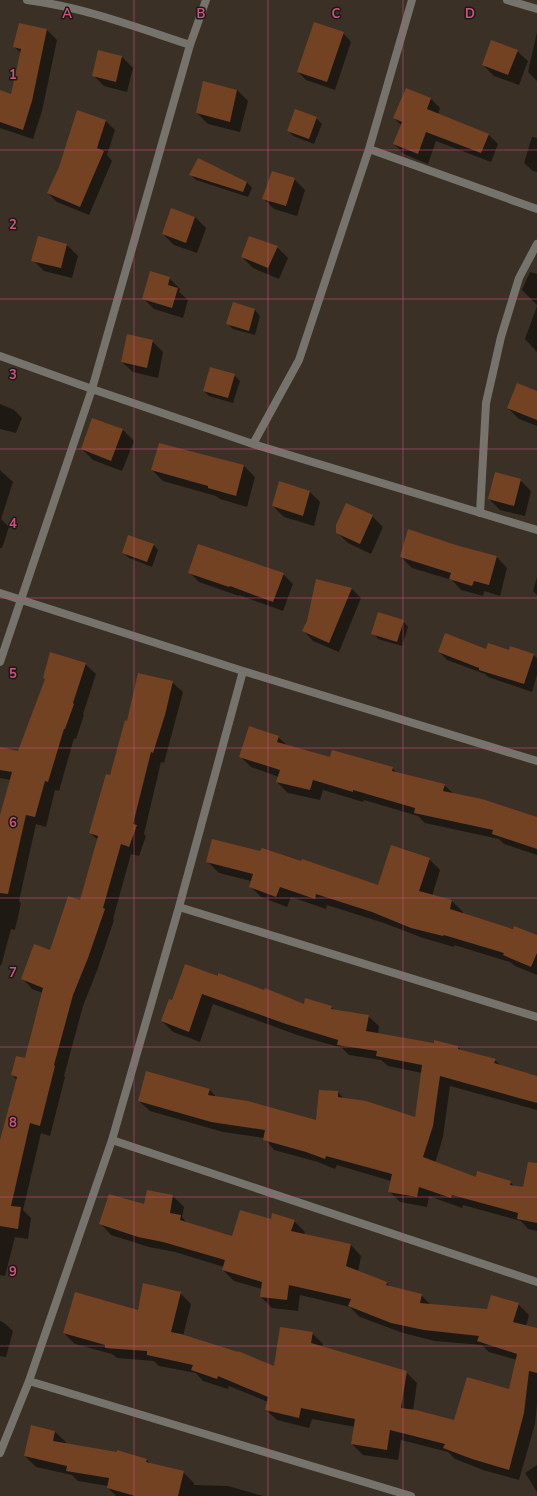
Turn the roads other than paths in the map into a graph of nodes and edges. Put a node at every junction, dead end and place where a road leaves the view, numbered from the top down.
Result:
1 (26, 0) edge
2 (206, 0) edge
3 (412, 0) edge
4 (507, 0) edge
5 (537, 9) edge
6 (190, 46) junction
7 (369, 149) junction
8 (537, 209) edge
9 (537, 244) edge
10 (0, 356) edge
11 (92, 390) junction
12 (253, 444) junction
13 (480, 512) junction
14 (537, 530) edge
15 (0, 593) edge
16 (21, 600) junction
17 (0, 662) edge
18 (243, 671) junction
19 (537, 761) edge
20 (179, 907) junction
21 (537, 1017) edge
22 (112, 1140) junction
23 (537, 1282) edge
24 (29, 1381) junction
25 (0, 1453) edge
26 (411, 1496) edge

1 - 6 street
2 - 6 street
3 - 7 street
4 - 5 street
6 - 11 street
7 - 8 street
7 - 12 street
9 - 13 street
10 - 11 street
11 - 12 street
11 - 16 street
12 - 13 street
13 - 14 street
15 - 16 street
16 - 17 street
16 - 18 street
18 - 19 street
18 - 20 street
20 - 21 street
20 - 22 street
22 - 23 street
22 - 24 street
24 - 25 street
24 - 26 street

